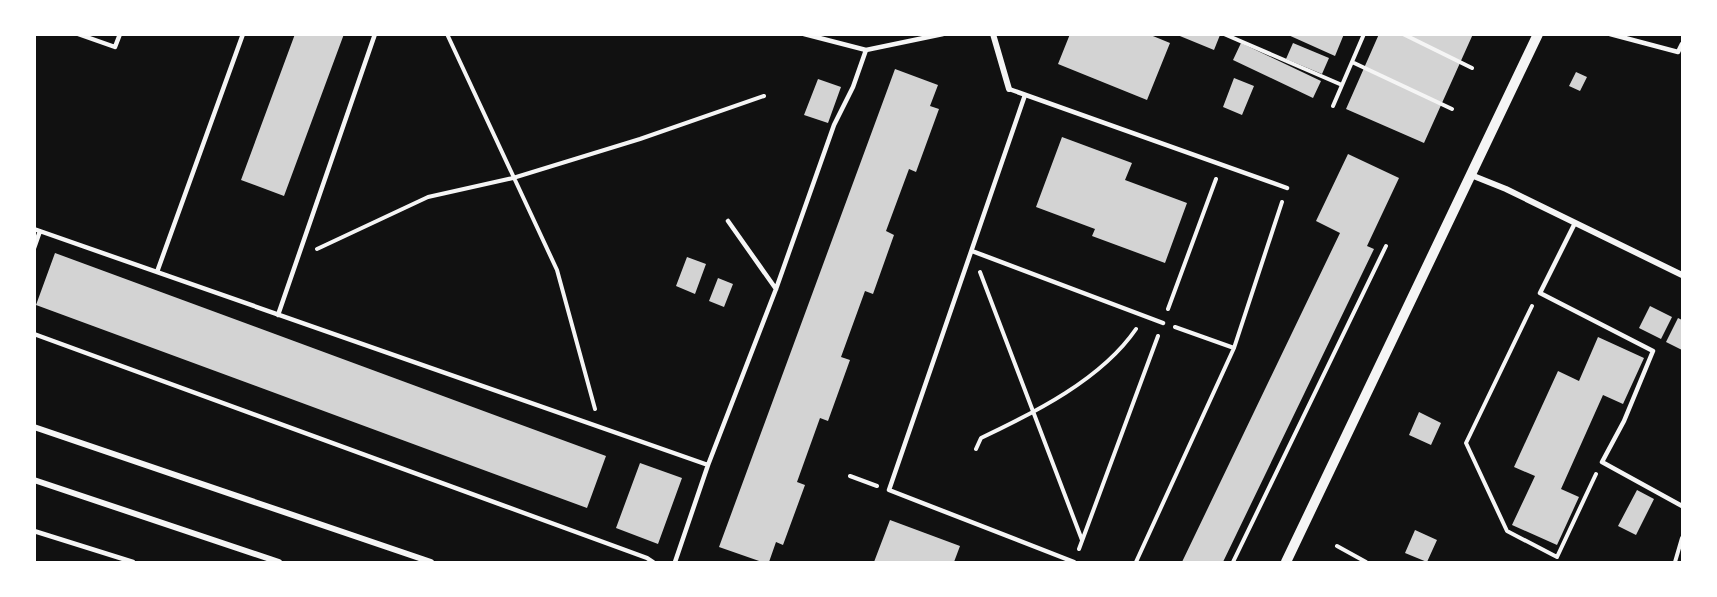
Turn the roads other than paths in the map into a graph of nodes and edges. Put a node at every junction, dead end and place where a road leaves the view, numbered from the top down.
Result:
1 (78, 34) edge
2 (120, 34) edge
3 (243, 34) edge
4 (375, 34) edge
5 (804, 34) edge
6 (943, 34) edge
7 (993, 34) edge
8 (1538, 34) edge
9 (1610, 34) edge
10 (1683, 44) edge
11 (866, 50) junction
12 (1681, 52) edge
13 (1009, 89) joint
14 (1025, 95) junction
15 (1471, 175) junction
16 (1287, 188) road end
17 (728, 221) dead end
18 (1575, 223) junction
19 (37, 230) edge
20 (34, 248) edge
21 (972, 251) junction
22 (157, 272) junction
23 (1683, 275) edge
24 (776, 289) junction
25 (278, 315) junction
26 (1163, 322) road end
27 (34, 334) edge
28 (34, 427) edge
29 (708, 465) junction
30 (34, 480) edge
31 (1683, 506) edge
32 (34, 531) edge
33 (133, 562) edge
34 (279, 562) edge
35 (431, 562) edge
36 (653, 562) edge
37 (675, 562) edge
38 (1075, 562) edge
39 (1286, 562) edge

1 - 2 lane
3 - 22 lane
4 - 25 lane
5 - 11 lane
6 - 11 lane
7 - 13 street
8 - 15 street
9 - 12 lane
10 - 12 lane
11 - 24 lane
13 - 14 lane
14 - 16 lane
14 - 21 lane
15 - 18 street
15 - 39 street
17 - 24 lane
18 - 23 street
18 - 31 lane
19 - 20 lane
19 - 22 lane
21 - 26 lane
21 - 38 lane
22 - 25 lane
24 - 29 lane
25 - 29 lane
27 - 36 lane
28 - 35 street
29 - 37 lane
30 - 34 street
32 - 33 lane

